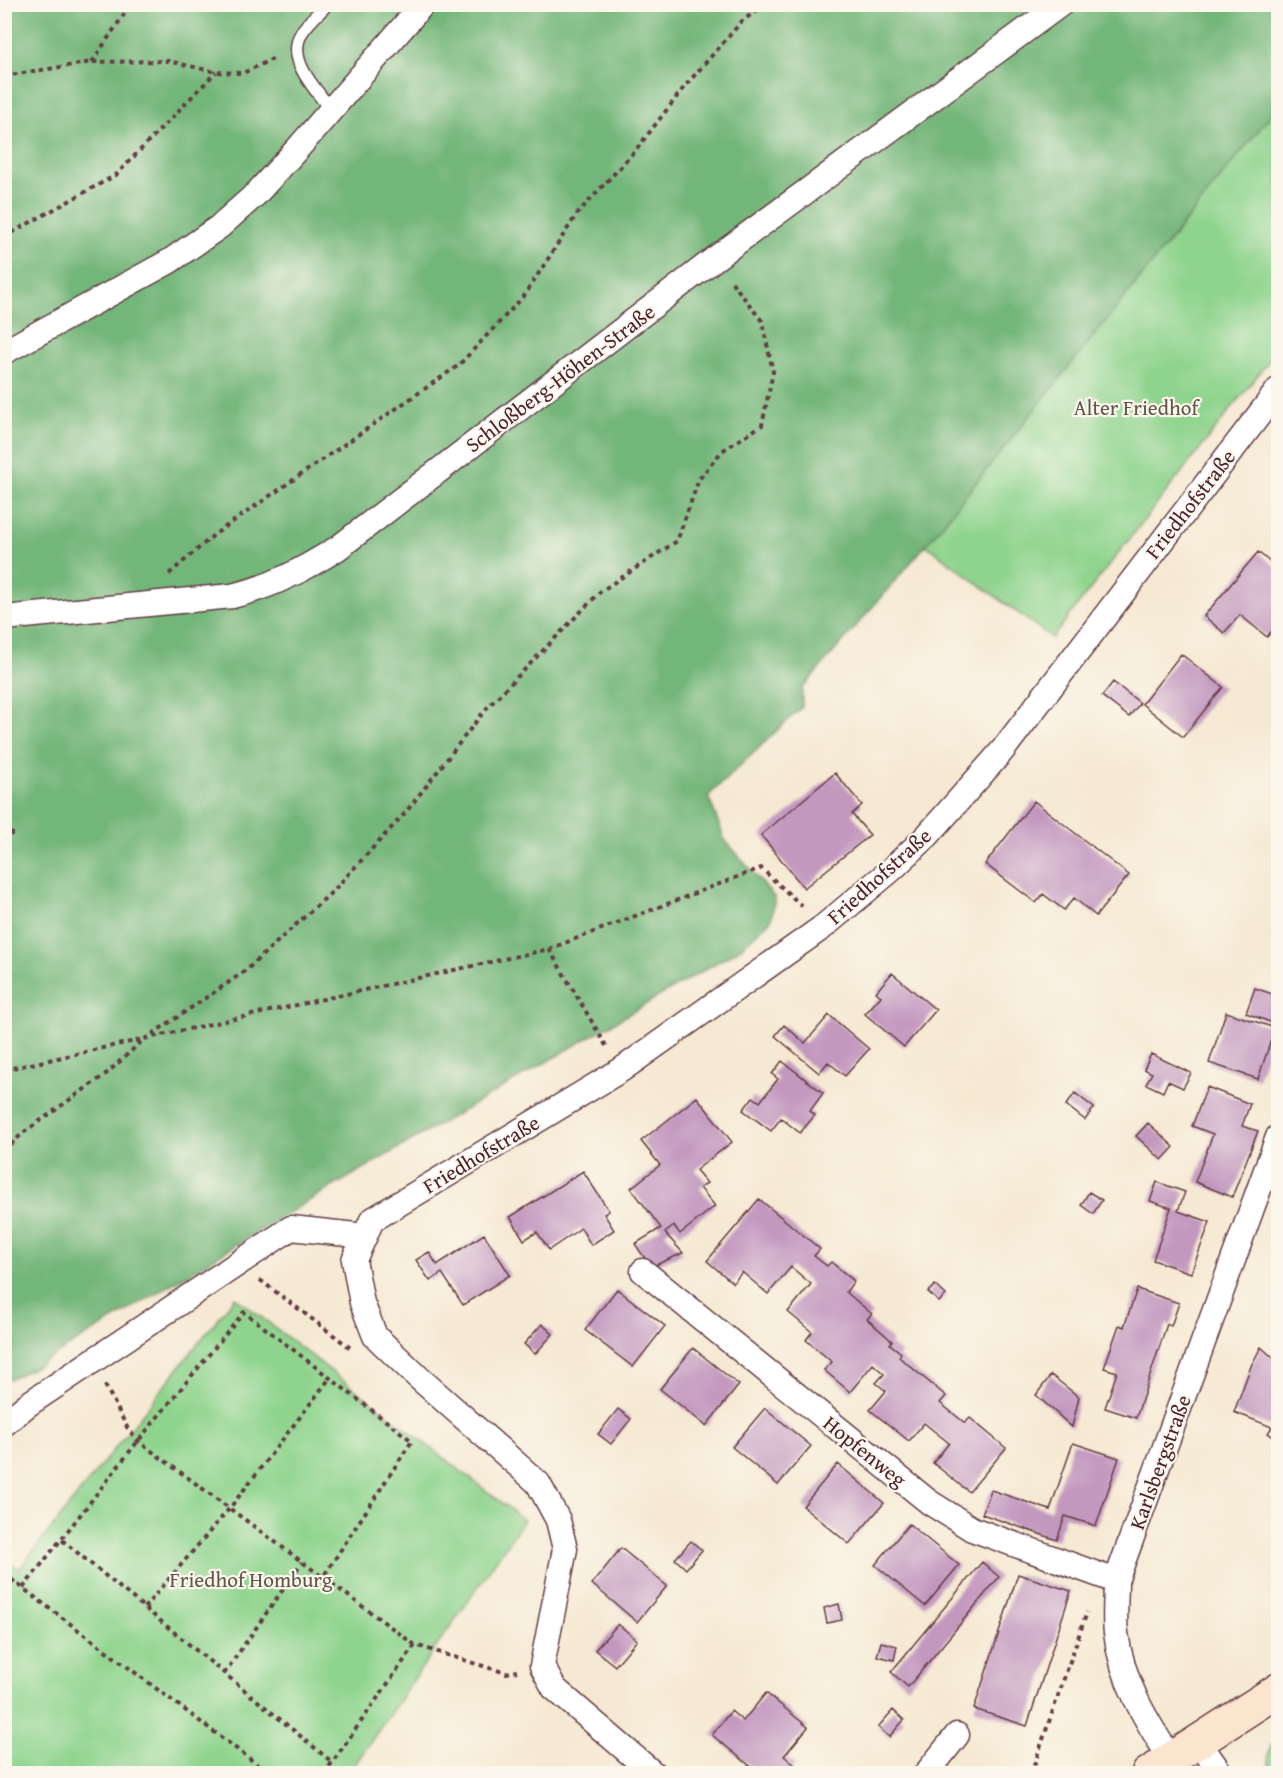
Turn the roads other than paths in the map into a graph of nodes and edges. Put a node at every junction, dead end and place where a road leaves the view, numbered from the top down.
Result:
1 (327, 4) edge
2 (423, 4) edge
3 (1061, 4) edge
4 (331, 110) junction
5 (4, 352) edge
6 (1278, 390) edge
7 (4, 618) edge
8 (1278, 1137) edge
9 (365, 1236) junction
10 (642, 1271) dead end
11 (16, 1408) edge
12 (4, 1424) edge
13 (1108, 1579) junction
14 (1278, 1689) edge
15 (957, 1735) dead end
16 (1173, 1758) edge
17 (654, 1773) edge
18 (926, 1773) edge
19 (1221, 1773) edge

1 - 4 lane
2 - 4 street
3 - 7 street, Schloßberg-Höhen-Straße
4 - 5 street
6 - 9 street, Friedhofstraße
8 - 13 street, Karlsbergstraße
9 - 11 street
9 - 17 street, Friedhofstraße
10 - 13 street, Hopfenweg
11 - 12 street
13 - 16 street, Karlsbergstraße
14 - 16 main road
15 - 18 street
16 - 19 street, Karlsbergstraße

